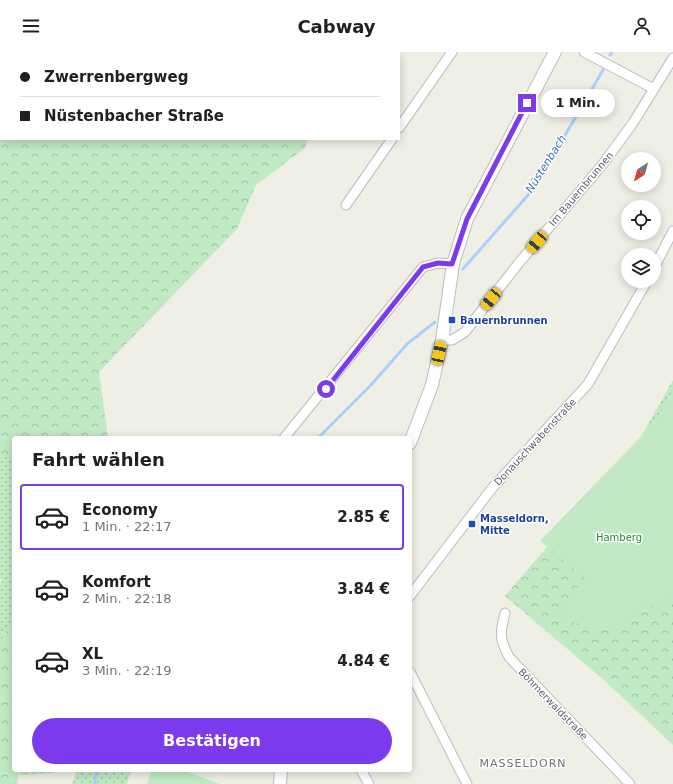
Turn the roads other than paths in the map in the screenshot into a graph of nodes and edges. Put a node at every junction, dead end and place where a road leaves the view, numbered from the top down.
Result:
1 (452, 52) edge
2 (555, 52) edge
3 (584, 52) edge
4 (673, 58) edge
5 (654, 88) junction
6 (400, 127) edge
7 (391, 140) edge
8 (346, 205) dead end
9 (673, 231) edge
10 (661, 254) edge
11 (452, 264) junction
12 (643, 288) edge
13 (442, 340) junction
14 (286, 436) edge
15 (412, 438) edge
16 (412, 593) edge
17 (505, 613) dead end
18 (412, 676) edge
19 (281, 772) edge
20 (362, 772) edge
21 (280, 784) edge
22 (369, 784) edge
23 (467, 784) edge
24 (630, 784) edge

1 - 6 street
2 - 11 main road
3 - 5 street
4 - 5 street, Im Bauernbrunnen
5 - 13 street, Im Bauernbrunnen
7 - 8 street
9 - 10 street
11 - 13 main road
11 - 14 street
12 - 16 street, Donauschwabenstraße
13 - 15 main road
17 - 24 street, Böhmerwaldstraße
18 - 23 street
19 - 21 main road
20 - 22 street

